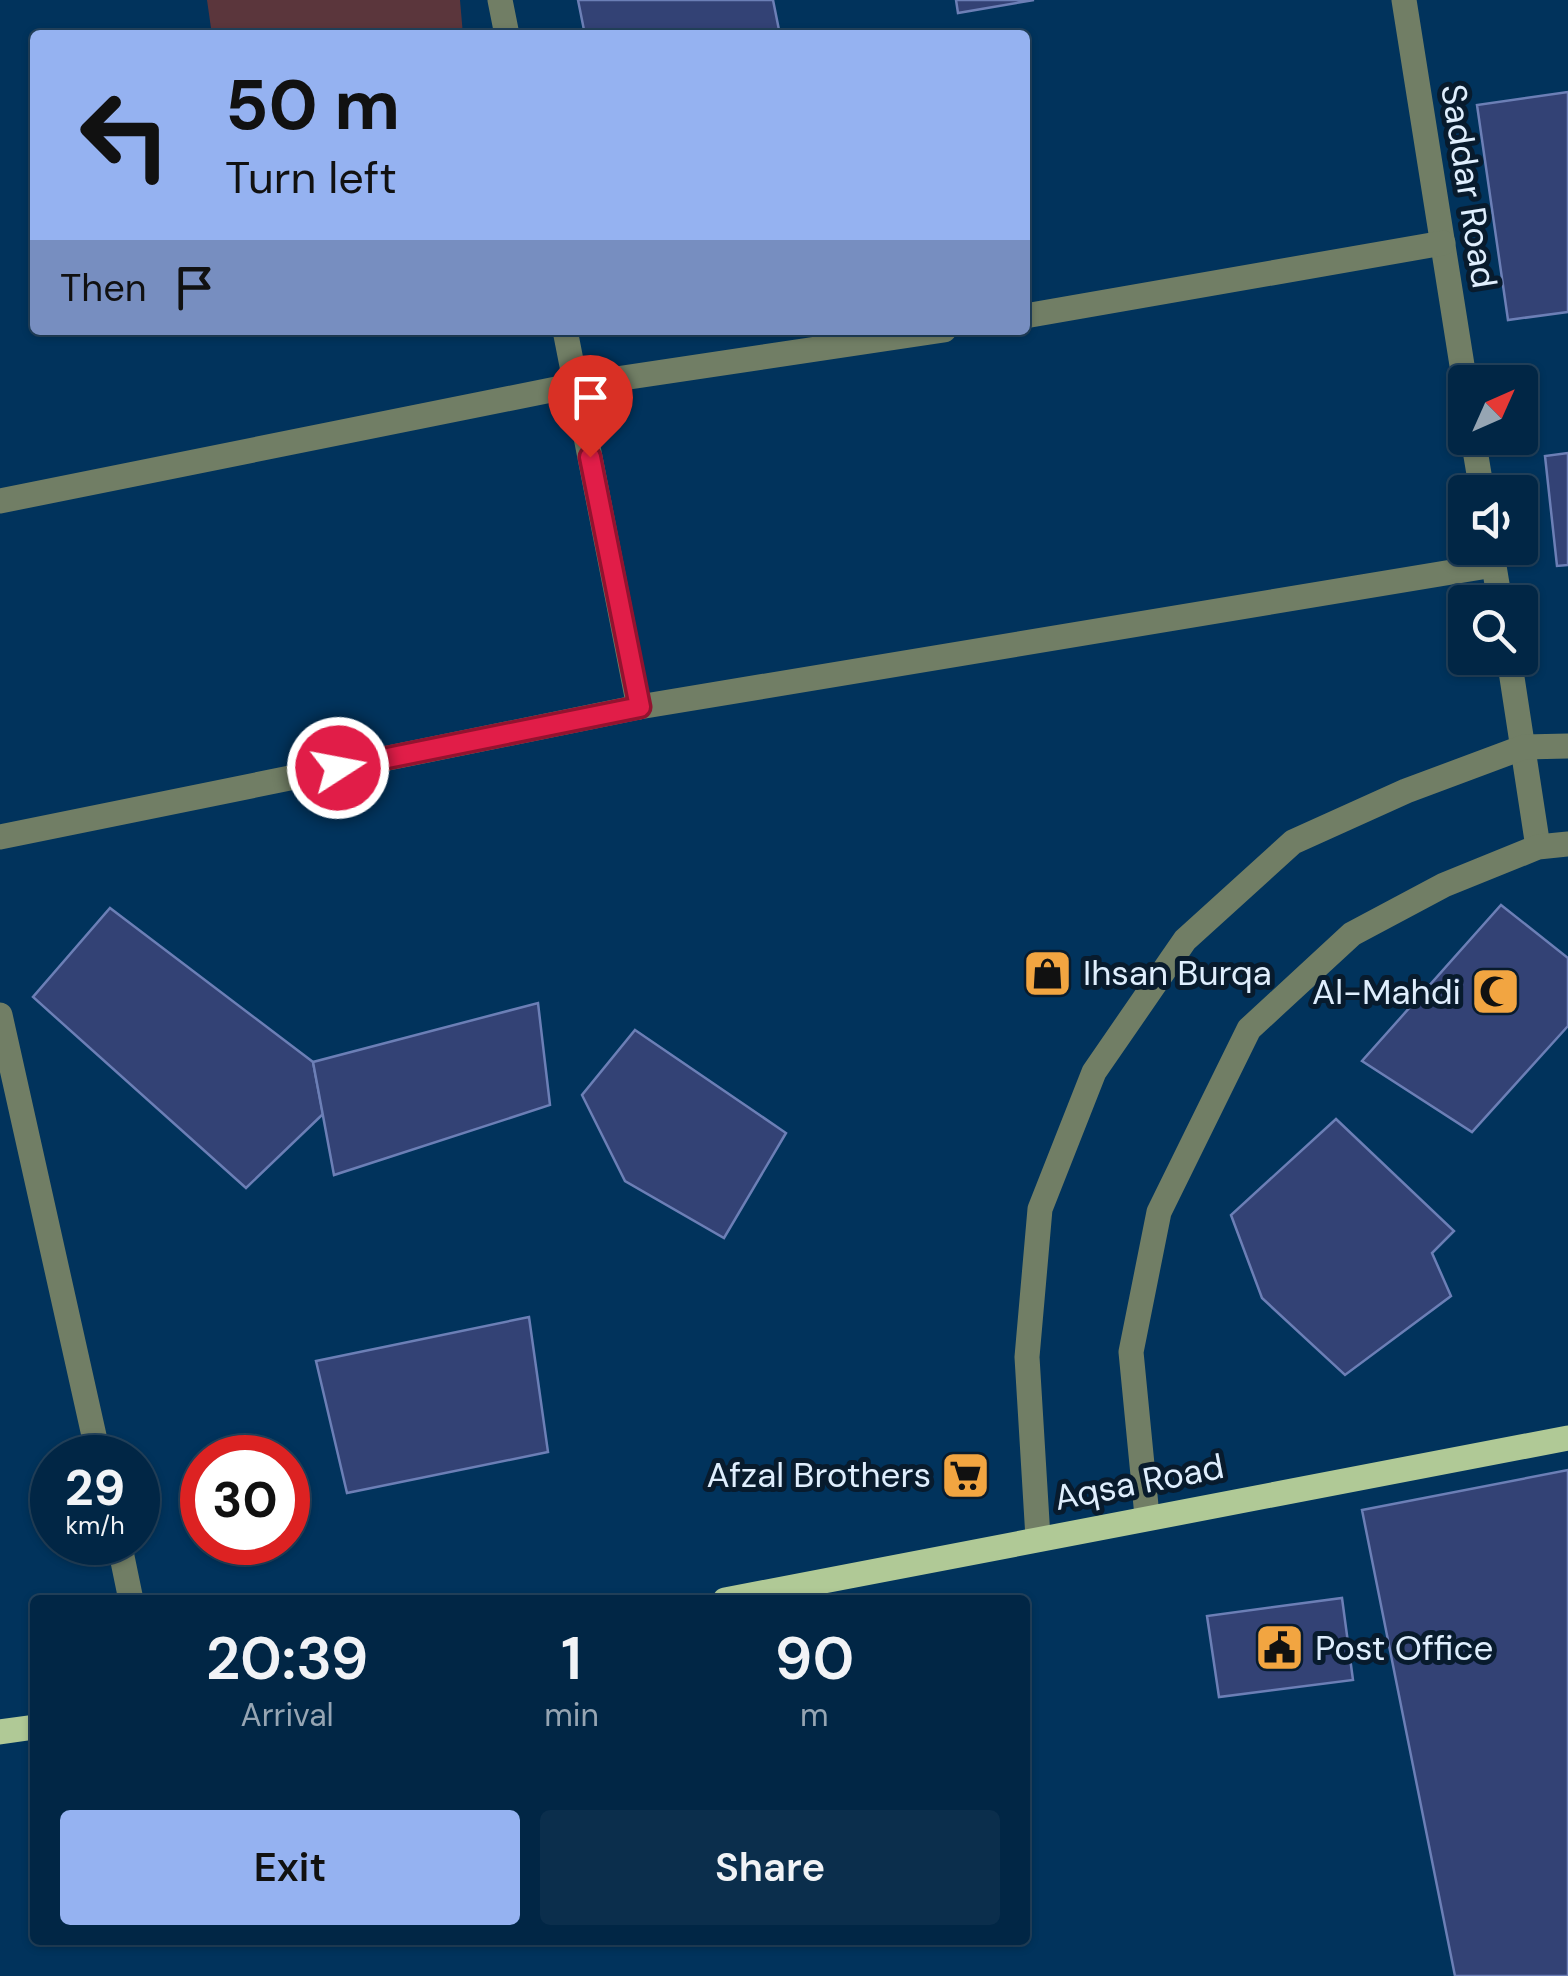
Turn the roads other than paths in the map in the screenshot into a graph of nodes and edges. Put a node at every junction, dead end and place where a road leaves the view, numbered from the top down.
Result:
1 (500, 0) edge
2 (1404, 0) edge
3 (506, 30) edge
4 (1443, 243) junction
5 (1030, 315) edge
6 (566, 335) edge
7 (911, 335) edge
8 (1462, 365) edge
9 (576, 386) junction
10 (0, 501) edge
11 (1448, 564) edge
12 (1512, 675) edge
13 (640, 707) junction
14 (1524, 746) junction
15 (1568, 746) edge
16 (0, 837) edge
17 (1568, 844) edge
18 (1538, 847) junction
19 (0, 1015) edge
20 (95, 1435) edge
21 (1568, 1438) edge
22 (1146, 1516) junction
23 (1038, 1538) junction
24 (124, 1565) edge
25 (131, 1595) edge
26 (749, 1595) edge
27 (30, 1728) edge
28 (0, 1732) edge

1 - 3 street
2 - 4 street, Saddar Road
4 - 5 street
4 - 8 street, Saddar Road
6 - 9 street
7 - 9 street
9 - 10 street
9 - 13 street
11 - 13 street
12 - 14 street
13 - 16 street
14 - 15 street
14 - 18 street
14 - 23 street
17 - 18 street
18 - 22 street
19 - 20 street
21 - 22 main road, Aqsa Road
22 - 23 main road, Aqsa Road
23 - 26 main road, Aqsa Road
24 - 25 street
27 - 28 main road

